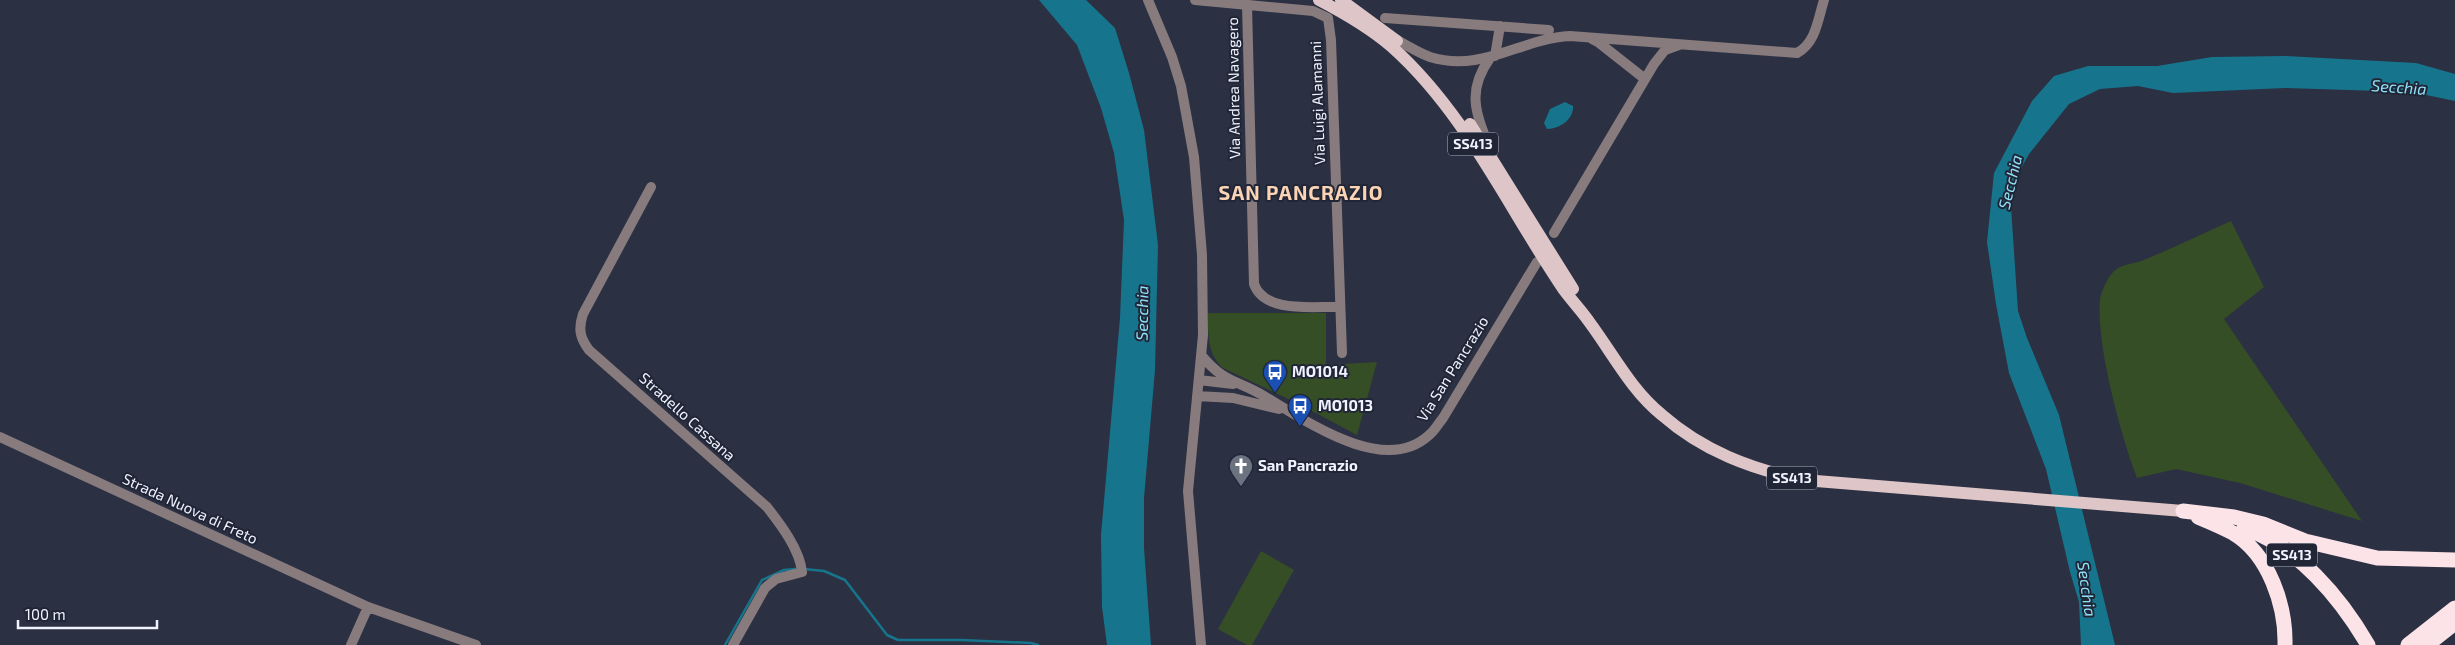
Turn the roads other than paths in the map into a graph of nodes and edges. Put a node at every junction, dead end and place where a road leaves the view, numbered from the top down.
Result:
1 (1195, 0) edge
2 (1318, 0) edge
3 (1341, 0) edge
4 (1824, 0) edge
5 (1151, 1) edge
6 (1247, 5) junction
7 (1385, 18) dead end
8 (1500, 26) junction
9 (1549, 30) dead end
10 (1392, 37) junction
11 (1586, 37) junction
12 (1685, 43) junction
13 (1493, 57) junction
14 (1644, 79) junction
15 (1496, 163) junction
16 (651, 187) dead end
17 (1554, 233) dead end
18 (1537, 262) dead end
19 (1340, 307) junction
20 (1590, 322) junction
21 (1342, 353) dead end
22 (1202, 355) junction
23 (1199, 380) junction
24 (1236, 384) junction
25 (1197, 396) junction
26 (1284, 410) junction
27 (0, 437) edge
28 (2183, 511) junction
29 (2455, 560) edge
30 (368, 608) junction
31 (2455, 608) edge
32 (2455, 624) edge
33 (351, 645) edge
34 (476, 645) edge
35 (733, 645) edge
36 (1201, 645) edge
37 (2286, 645) edge
38 (2368, 645) edge
39 (2408, 645) edge
40 (2427, 645) edge

1 - 6 street, Via Luigi Alamanni
2 - 20 main road, SS413
3 - 10 main road, SS413
4 - 12 street
5 - 22 street
6 - 19 street, Via Luigi Alamanni
6 - 19 street, Via Andrea Navagero
7 - 8 street
8 - 9 street
8 - 13 street
10 - 13 street
10 - 15 main road, SS413
11 - 12 street
11 - 13 street
11 - 14 street
12 - 14 street
13 - 15 street
14 - 17 street
15 - 20 main road, SS413
16 - 35 street, Stradello Cassana
18 - 26 street, Via San Pancrazio
19 - 21 street, Via Luigi Alamanni
20 - 28 main road, SS413
22 - 23 street
22 - 24 street, Via San Pancrazio
23 - 24 street, Via San Pancrazio
23 - 25 street
24 - 26 street, Via San Pancrazio
25 - 26 street, Via San Pancrazio
25 - 36 street
27 - 30 street, Strada Nuova di Freto
28 - 29 highway, SS413
28 - 37 highway, SS413
28 - 38 highway, SS413
30 - 33 street
30 - 34 street, Strada Nuova di Freto
31 - 39 highway
32 - 40 highway

